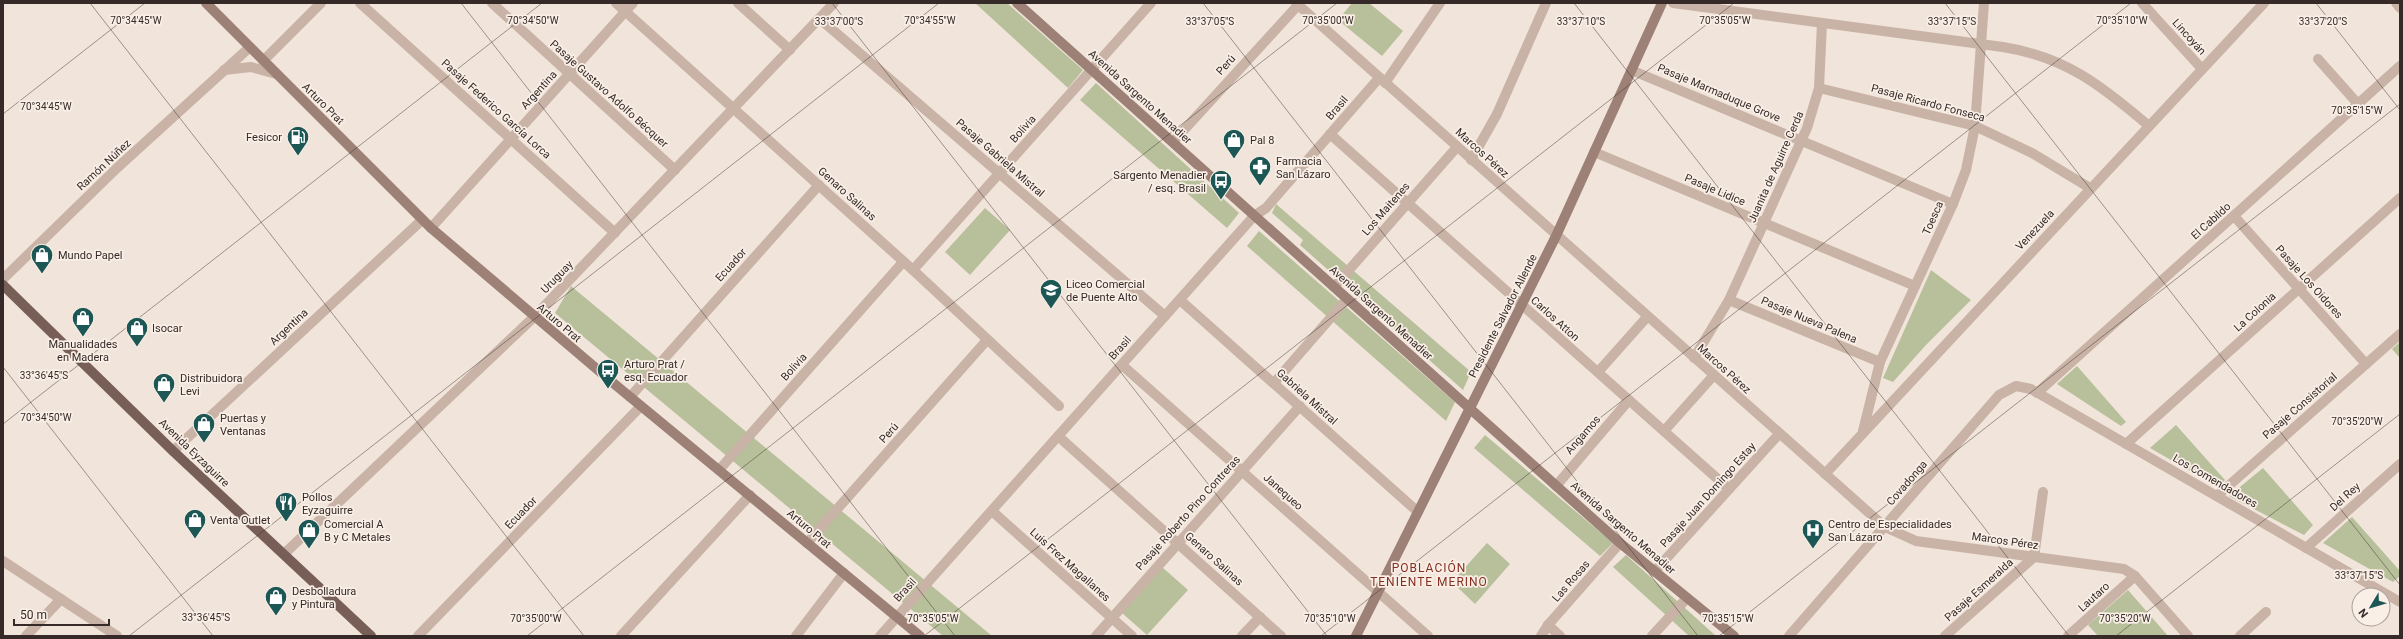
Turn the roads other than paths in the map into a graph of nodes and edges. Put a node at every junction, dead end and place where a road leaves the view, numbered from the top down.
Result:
1 (206, 3) edge
2 (321, 3) edge
3 (360, 3) edge
4 (492, 3) edge
5 (616, 3) edge
6 (633, 3) edge
7 (738, 3) edge
8 (834, 3) edge
9 (1017, 3) edge
10 (1151, 3) edge
11 (1440, 3) edge
12 (1546, 3) edge
13 (1662, 3) edge
14 (1674, 3) edge
15 (1984, 3) edge
16 (2142, 3) edge
17 (2264, 3) edge
18 (2396, 3) edge
19 (1298, 4) edge
20 (2400, 8) edge
21 (626, 11) junction
22 (820, 19) junction
23 (1822, 23) junction
24 (1981, 45) junction
25 (250, 47) junction
26 (790, 50) junction
27 (2318, 59) dead end
28 (263, 61) junction
29 (2400, 66) edge
30 (2202, 69) junction
31 (224, 70) junction
32 (1092, 70) junction
33 (1632, 70) junction
34 (276, 74) junction
35 (570, 74) junction
36 (1382, 80) junction
37 (1819, 88) junction
38 (2358, 104) junction
39 (734, 108) junction
40 (1975, 126) junction
41 (2149, 126) junction
42 (1330, 134) junction
43 (511, 139) junction
44 (1802, 141) junction
45 (1173, 142) junction
46 (1457, 147) junction
47 (1594, 152) junction
48 (1471, 160) junction
49 (675, 170) junction
50 (1000, 173) junction
51 (819, 185) junction
52 (2090, 188) junction
53 (2400, 198) edge
54 (1408, 203) junction
55 (1953, 204) junction
56 (1254, 216) junction
57 (2234, 216) junction
58 (422, 220) junction
59 (1764, 223) junction
60 (431, 228) junction
61 (616, 232) junction
62 (1556, 236) junction
63 (904, 262) junction
64 (913, 270) junction
65 (3, 279) edge
66 (3, 285) edge
67 (1915, 286) junction
68 (1334, 287) junction
69 (2299, 288) junction
70 (1348, 299) junction
71 (1180, 300) junction
72 (1729, 300) junction
73 (1522, 305) junction
74 (1165, 316) junction
75 (534, 317) junction
76 (1647, 317) junction
77 (2400, 334) edge
78 (988, 340) junction
79 (1694, 358) junction
80 (1880, 362) junction
81 (2366, 364) junction
82 (1122, 365) junction
83 (1598, 372) junction
84 (1714, 375) junction
85 (1274, 383) junction
86 (2016, 386) joint
87 (2038, 393) junction
88 (630, 397) junction
89 (1629, 400) junction
90 (640, 406) junction
91 (1059, 406) dead end
92 (1300, 406) junction
93 (1470, 409) junction
94 (1664, 431) junction
95 (1862, 432) junction
96 (1779, 434) junction
97 (1058, 436) junction
98 (2126, 444) junction
99 (173, 451) junction
100 (2400, 464) edge
101 (719, 470) junction
102 (1241, 471) junction
103 (1825, 474) junction
104 (1556, 486) junction
105 (1729, 489) junction
106 (2043, 492) dead end
107 (750, 495) junction
108 (2217, 496) junction
109 (992, 511) junction
110 (1418, 512) junction
111 (1885, 527) junction
112 (808, 543) junction
113 (1177, 543) junction
114 (1620, 543) junction
115 (2306, 548) junction
116 (284, 554) junction
117 (2034, 557) junction
118 (3, 561) edge
119 (1654, 572) junction
120 (844, 573) junction
121 (2135, 576) junction
122 (2400, 590) edge
123 (1378, 592) junction
124 (1687, 598) junction
125 (61, 599) junction
126 (2396, 600) edge
127 (2266, 612) dead end
128 (897, 617) junction
129 (1260, 617) junction
130 (1112, 618) junction
131 (1548, 625) junction
132 (26, 636) edge
133 (117, 636) edge
134 (371, 636) edge
135 (418, 636) edge
136 (620, 636) edge
137 (796, 636) edge
138 (880, 636) edge
139 (920, 636) edge
140 (1096, 636) edge
141 (1132, 636) edge
142 (1242, 636) edge
143 (1281, 636) edge
144 (1356, 636) edge
145 (1428, 636) edge
146 (1541, 636) edge
147 (1560, 636) edge
148 (1652, 636) edge
149 (1734, 636) edge
150 (1789, 636) edge
151 (1945, 636) edge
152 (2068, 636) edge
153 (2188, 636) edge
154 (2240, 636) edge

1 - 25 main road, Arturo Prat
2 - 28 street
3 - 43 street, Pasaje Federico García Lorca
4 - 35 street, Pasaje Gustavo Adolfo Bécquer
5 - 21 street, Genaro Salinas
6 - 21 street, Argentina
7 - 26 street
8 - 22 street, Uruguay
9 - 32 main road, Avenida Sargento Menadier
10 - 32 street, Bolivia
11 - 36 street, Brasil
12 - 48 street
13 - 33 main road, Presidente Salvador Allende
14 - 23 street
15 - 24 street, Toesca
16 - 30 street, Lincoyán
17 - 30 street, Venezuela
18 - 20 street
19 - 36 street, Marcos Pérez
19 - 45 street, Perú
21 - 35 street, Argentina
21 - 39 street, Genaro Salinas
22 - 26 street, Uruguay
22 - 50 street, Pasaje Gabriela Mistral
23 - 24 street
23 - 37 street, Juanita de Aguirre Cerda
24 - 40 street, Toesca
24 - 41 street
25 - 28 main road, Arturo Prat
25 - 31 street, Ramón Núñez
26 - 39 street, Uruguay
27 - 38 street
28 - 34 main road, Arturo Prat
29 - 38 street, El Cabildo
30 - 41 street, Venezuela
31 - 34 street
31 - 65 street, Ramón Núñez
32 - 45 main road, Avenida Sargento Menadier
32 - 50 street, Bolivia
33 - 44 street, Pasaje Marmaduque Grove
33 - 47 main road, Presidente Salvador Allende
34 - 58 main road, Arturo Prat
35 - 43 street, Argentina
35 - 49 street, Pasaje Gustavo Adolfo Bécquer
36 - 42 street, Brasil
36 - 46 street, Marcos Pérez
37 - 40 street, Pasaje Ricardo Fonseca
37 - 44 street, Juanita de Aguirre Cerda
38 - 57 street, El Cabildo
39 - 49 street, Uruguay
39 - 51 street, Genaro Salinas
40 - 52 street, Pasaje Ricardo Fonseca
40 - 55 street, Toesca
41 - 52 street, Venezuela
42 - 54 street, Carlos Atton
42 - 56 street, Brasil
43 - 60 street, Argentina
43 - 61 street, Pasaje Federico García Lorca
44 - 55 street, Pasaje Marmaduque Grove
44 - 59 street, Juanita de Aguirre Cerda
45 - 56 main road, Avenida Sargento Menadier
46 - 48 street, Marcos Pérez
46 - 54 street, Los Maitenes
47 - 59 street, Pasaje Lidice
47 - 62 main road, Presidente Salvador Allende
48 - 62 street, Marcos Pérez
49 - 61 street, Uruguay
50 - 64 street, Bolivia
50 - 74 street, Pasaje Gabriela Mistral
51 - 63 street, Genaro Salinas
51 - 88 street, Ecuador
52 - 95 street, Venezuela
53 - 69 street, La Colonia
54 - 68 street, Los Maitenes
54 - 73 street, Carlos Atton
55 - 67 street, Toesca
56 - 68 main road, Avenida Sargento Menadier
56 - 71 street, Brasil
57 - 69 street, Pasaje Los Oidores
57 - 87 street, El Cabildo
58 - 60 main road, Arturo Prat
58 - 99 street, Argentina
59 - 67 street, Pasaje Lidice
59 - 72 street, Juanita de Aguirre Cerda
60 - 75 main road, Arturo Prat
61 - 75 street, Uruguay
62 - 73 main road, Presidente Salvador Allende
62 - 76 street, Marcos Pérez
63 - 64 street, Genaro Salinas
63 - 101 street, Bolivia
64 - 78 street, Genaro Salinas
66 - 99 main road, Avenida Eyzaguirre
67 - 80 street, Toesca
68 - 70 main road, Avenida Sargento Menadier
69 - 81 street, Pasaje Los Oidores
69 - 98 street, La Colonia
70 - 85 street
70 - 93 main road, Avenida Sargento Menadier
71 - 74 street, Brasil
71 - 85 street, Gabriela Mistral
72 - 79 street, Juanita de Aguirre Cerda
72 - 80 street, Pasaje Nueva Palena
73 - 83 street, Carlos Atton
73 - 93 main road, Presidente Salvador Allende
74 - 82 street, Brasil
75 - 88 main road, Arturo Prat
75 - 116 street, Uruguay
76 - 79 street, Marcos Pérez
76 - 83 street
77 - 81 street, Pasaje Consistorial
78 - 91 street, Genaro Salinas
78 - 112 street, Perú
79 - 84 street, Marcos Pérez
80 - 95 street, Toesca
81 - 108 street, Pasaje Consistorial
82 - 97 street, Brasil
82 - 102 street, Janequeo
83 - 89 street, Carlos Atton
84 - 94 street
84 - 96 street, Marcos Pérez
85 - 92 street, Gabriela Mistral
86 - 87 street, Los Comendadores
86 - 111 street, Covadonga
87 - 98 street, Los Comendadores
88 - 90 main road, Arturo Prat
89 - 94 street, Carlos Atton
89 - 104 street, Angamos
90 - 101 main road, Arturo Prat
90 - 135 street, Ecuador
92 - 102 street, Pasaje Roberto Pino Contreras
92 - 110 street, Gabriela Mistral
93 - 104 main road, Avenida Sargento Menadier
93 - 110 main road, Presidente Salvador Allende
94 - 105 street, Carlos Atton
95 - 103 street, Venezuela
96 - 103 street, Marcos Pérez
96 - 105 street, Pasaje Juan Domingo Estay
97 - 109 street, Brasil
97 - 113 street, Genaro Salinas
98 - 108 street, Los Comendadores
99 - 116 main road, Avenida Eyzaguirre
100 - 115 street, Del Rey
101 - 107 main road, Arturo Prat
102 - 113 street, Pasaje Roberto Pino Contreras
102 - 123 street, Janequeo
103 - 111 street, Marcos Pérez
104 - 114 main road, Avenida Sargento Menadier
105 - 119 street, Pasaje Juan Domingo Estay
106 - 117 street
107 - 112 main road, Arturo Prat
107 - 136 street
108 - 115 street, Los Comendadores
109 - 128 street, Brasil
109 - 130 street, Luis Frez Magallanes
110 - 123 main road, Presidente Salvador Allende
111 - 117 street, Marcos Pérez
111 - 150 street, Covadonga
112 - 120 main road, Arturo Prat
113 - 129 street, Genaro Salinas
113 - 130 street, Pasaje Roberto Pino Contreras
114 - 119 main road, Avenida Sargento Menadier
114 - 131 street, Las Rosas
115 - 126 street, Los Comendadores
116 - 134 main road, Avenida Eyzaguirre
117 - 121 street, Marcos Pérez
117 - 151 street, Pasaje Esmeralda
118 - 125 street
119 - 124 main road, Avenida Sargento Menadier
120 - 128 main road, Arturo Prat
120 - 137 street
121 - 152 street, Lautaro
121 - 153 street, Marcos Pérez
122 - 126 street
123 - 144 main road, Presidente Salvador Allende
123 - 145 street, Janequeo
124 - 148 street
124 - 149 main road, Avenida Sargento Menadier
125 - 132 street
125 - 133 street
127 - 154 street
128 - 138 street, Brasil
128 - 139 main road, Arturo Prat
129 - 142 street
129 - 143 street, Genaro Salinas
130 - 140 street, Pasaje Roberto Pino Contreras
130 - 141 street, Luis Frez Magallanes
131 - 146 street, Las Rosas
131 - 147 street

